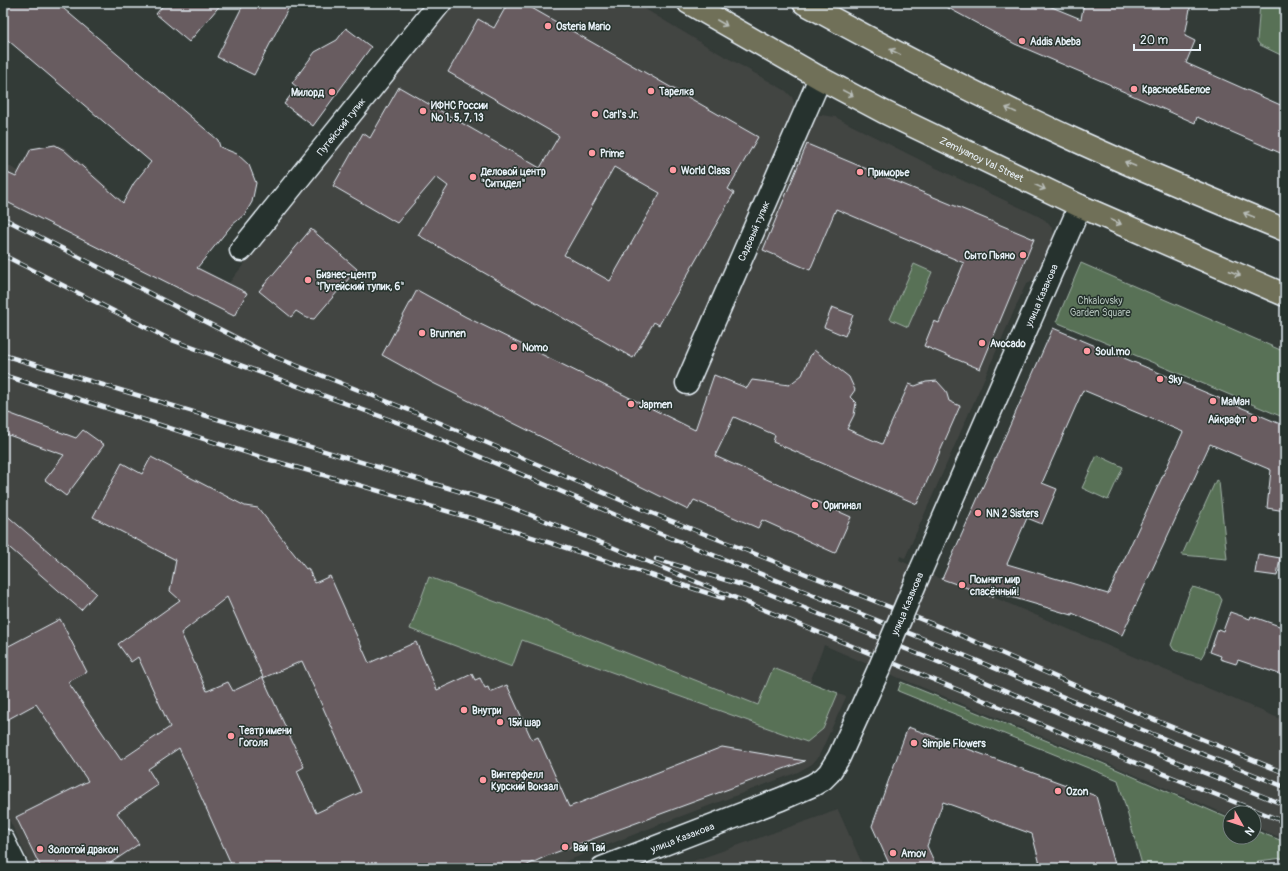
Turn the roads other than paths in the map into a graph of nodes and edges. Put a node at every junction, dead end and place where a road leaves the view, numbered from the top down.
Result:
1 (440, 3) edge
2 (689, 3) edge
3 (804, 3) edge
4 (820, 78) junction
5 (1080, 206) junction
6 (1285, 230) edge
7 (241, 250) dead end
8 (1285, 295) edge
9 (687, 383) dead end
10 (3, 840) edge
11 (17, 868) edge
12 (602, 868) edge

1 - 7 street, Путейский тупик
2 -> 4 main road, Zemlyanoy Val Street
6 -> 3 main road
4 -> 5 main road, Zemlyanoy Val Street
4 - 9 street, Садовый тупик
5 -> 8 main road, Zemlyanoy Val Street
5 - 12 street, улица Казакова, bridge
10 - 11 street

